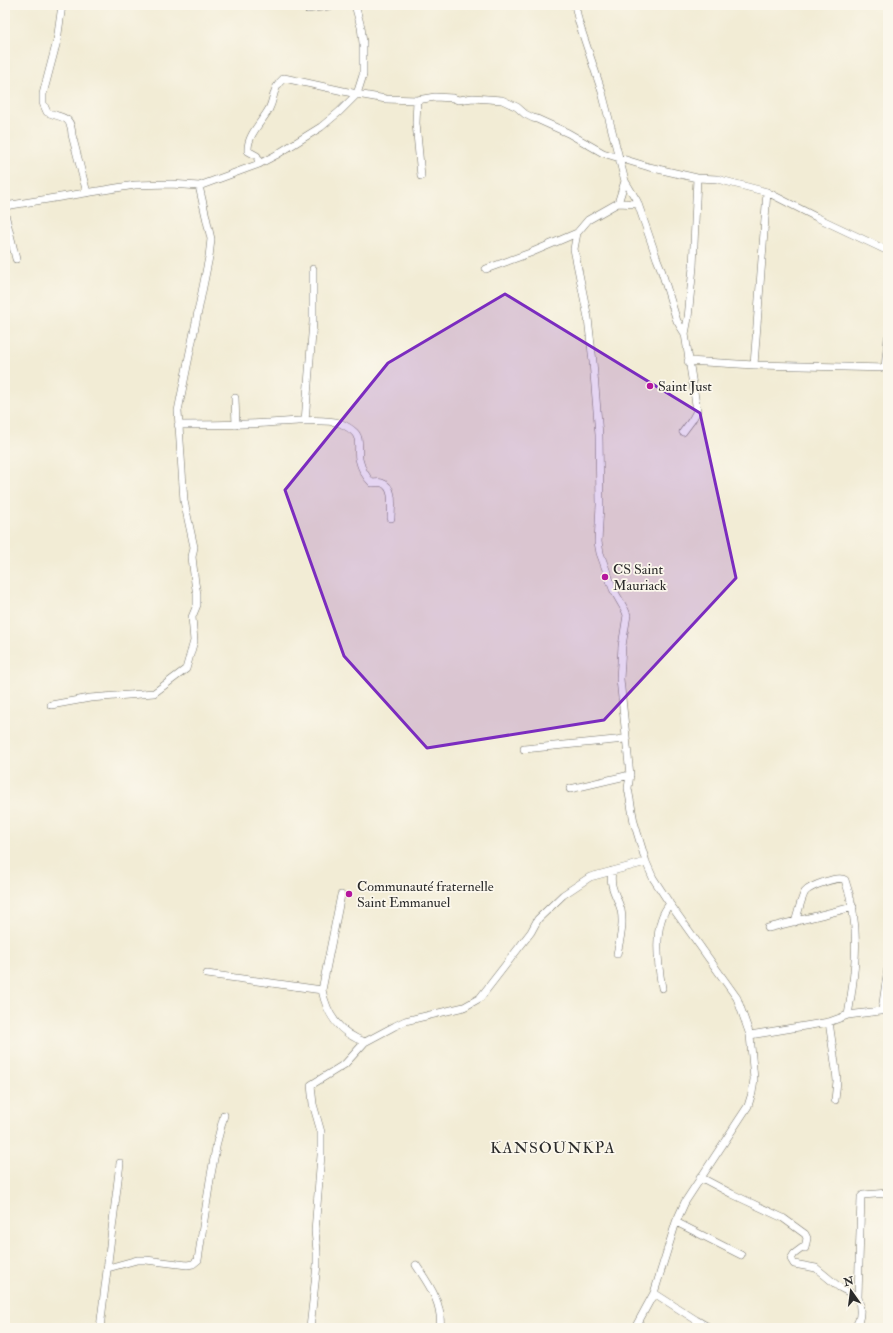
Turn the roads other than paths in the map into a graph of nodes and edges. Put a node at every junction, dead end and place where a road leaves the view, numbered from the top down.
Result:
1 (62, 5) edge
2 (304, 5) edge
3 (336, 5) edge
4 (355, 5) edge
5 (575, 5) edge
6 (357, 94) junction
7 (417, 100) junction
8 (620, 158) junction
9 (259, 164) junction
10 (421, 176) dead end
11 (697, 178) junction
12 (625, 181) junction
13 (199, 186) junction
14 (767, 192) junction
15 (87, 193) junction
16 (618, 203) junction
17 (638, 204) junction
18 (5, 206) edge
19 (5, 214) edge
20 (577, 233) junction
21 (888, 251) edge
22 (16, 259) dead end
23 (313, 269) dead end
24 (486, 269) dead end
25 (685, 334) junction
26 (888, 338) edge
27 (688, 361) junction
28 (754, 365) junction
29 (887, 368) edge
30 (235, 398) dead end
31 (305, 421) junction
32 (178, 425) junction
33 (236, 425) junction
34 (683, 432) dead end
35 (391, 518) dead end
36 (51, 705) dead end
37 (625, 739) junction
38 (524, 749) dead end
39 (630, 775) junction
40 (570, 789) dead end
41 (646, 862) junction
42 (612, 871) junction
43 (341, 895) dead end
44 (670, 904) junction
45 (853, 907) junction
46 (795, 922) junction
47 (768, 928) dead end
48 (617, 954) dead end
49 (888, 968) edge
50 (207, 974) dead end
51 (662, 988) dead end
52 (322, 990) junction
53 (885, 1010) edge
54 (848, 1014) junction
55 (829, 1022) junction
56 (750, 1035) junction
57 (365, 1042) junction
58 (835, 1100) dead end
59 (224, 1115) dead end
60 (120, 1163) dead end
61 (700, 1177) junction
62 (888, 1193) edge
63 (676, 1222) junction
64 (741, 1255) dead end
65 (416, 1265) dead end
66 (108, 1268) junction
67 (654, 1292) junction
68 (858, 1298) junction
69 (857, 1327) edge
70 (100, 1328) edge
71 (310, 1328) edge
72 (440, 1328) edge
73 (635, 1328) edge
74 (710, 1328) edge

1 - 15 street
2 - 3 street
4 - 6 street
5 - 8 street
6 - 7 street
6 - 9 street
6 - 9 street
7 - 8 street
7 - 10 street
8 - 11 street
8 - 12 street
9 - 13 street
11 - 14 street
11 - 25 street
12 - 16 street
12 - 17 street
13 - 15 street
13 - 32 street
14 - 21 street
14 - 28 street
15 - 18 street
16 - 17 street
16 - 20 street
17 - 25 street
19 - 22 street
20 - 24 street
20 - 37 street
23 - 31 street
25 - 27 street
26 - 29 street
27 - 28 street
27 - 34 street
28 - 29 street
30 - 33 street
31 - 33 street
31 - 35 street
32 - 33 street
32 - 36 street
37 - 38 street
37 - 39 street
39 - 40 street
39 - 41 street
41 - 42 street
41 - 44 street
42 - 48 street
42 - 57 street
43 - 52 street
44 - 51 street
44 - 56 street
45 - 46 street
45 - 46 street
45 - 54 street
46 - 47 street
49 - 53 street
50 - 52 street
52 - 57 street
53 - 54 street
54 - 55 street
55 - 56 street
55 - 58 street
56 - 61 street
57 - 71 street
59 - 66 street
60 - 66 street
61 - 63 street
61 - 68 street
62 - 68 street
63 - 64 street
63 - 67 street
65 - 72 street
66 - 70 street
67 - 73 street
67 - 74 street
68 - 69 street

